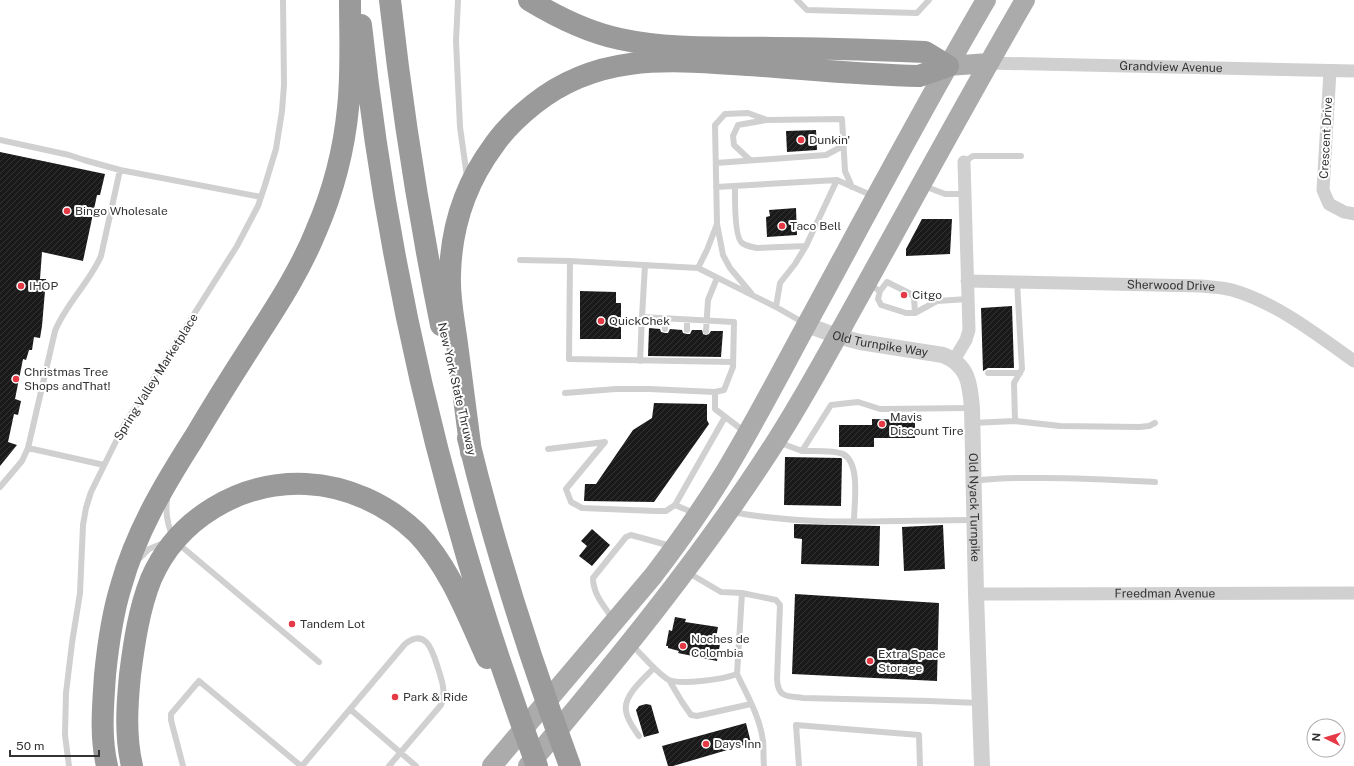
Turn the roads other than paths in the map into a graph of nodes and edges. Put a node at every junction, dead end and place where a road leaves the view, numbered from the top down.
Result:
1 (283, 0) edge
2 (350, 0) edge
3 (359, 0) edge
4 (390, 0) edge
5 (458, 0) edge
6 (529, 0) edge
7 (797, 0) edge
8 (930, 0) edge
9 (986, 0) edge
10 (1025, 0) edge
11 (989, 62) junction
12 (948, 66) junction
13 (1330, 71) junction
14 (1354, 71) edge
15 (767, 120) junction
16 (0, 140) edge
17 (843, 146) junction
18 (1021, 156) dead end
19 (750, 160) junction
20 (964, 162) joint
21 (716, 163) junction
22 (120, 170) junction
23 (837, 180) junction
24 (920, 185) junction
25 (734, 186) junction
26 (468, 187) junction
27 (716, 187) junction
28 (852, 187) junction
29 (965, 194) junction
30 (261, 197) junction
31 (876, 197) junction
32 (1354, 214) edge
33 (717, 224) junction
34 (806, 246) junction
35 (520, 260) dead end
36 (570, 261) junction
37 (645, 265) junction
38 (698, 268) junction
39 (717, 278) junction
40 (967, 281) junction
41 (1017, 282) junction
42 (873, 287) junction
43 (753, 296) junction
44 (968, 299) junction
45 (776, 307) junction
46 (915, 313) junction
47 (642, 317) junction
48 (665, 318) junction
49 (687, 320) junction
50 (706, 321) junction
51 (807, 325) junction
52 (665, 329) dead end
53 (687, 330) dead end
54 (706, 330) dead end
55 (837, 336) junction
56 (954, 360) junction
57 (640, 361) junction
58 (1354, 361) edge
59 (733, 362) junction
60 (988, 373) dead end
61 (1020, 373) junction
62 (715, 392) junction
63 (565, 393) dead end
64 (207, 415) junction
65 (972, 415) junction
66 (725, 417) junction
67 (1015, 421) junction
68 (1155, 423) dead end
69 (747, 434) junction
70 (776, 442) junction
71 (28, 448) junction
72 (548, 449) dead end
73 (802, 451) junction
74 (471, 452) junction
75 (104, 464) junction
76 (974, 482) junction
77 (1155, 482) dead end
78 (0, 486) edge
79 (675, 505) junction
80 (729, 511) junction
81 (698, 515) junction
82 (974, 520) junction
83 (854, 521) junction
84 (175, 541) junction
85 (675, 547) junction
86 (137, 562) dead end
87 (686, 571) junction
88 (742, 593) junction
89 (1354, 593) edge
90 (976, 594) junction
91 (122, 608) dead end
92 (614, 622) junction
93 (630, 643) junction
94 (319, 662) dead end
95 (654, 668) junction
96 (737, 674) junction
97 (669, 680) junction
98 (104, 691) junction
99 (979, 703) junction
100 (751, 704) junction
101 (350, 709) junction
102 (639, 736) dead end
103 (400, 752) junction
104 (69, 766) edge
105 (107, 766) edge
106 (132, 766) edge
107 (183, 766) edge
108 (301, 766) edge
109 (389, 766) edge
110 (416, 766) edge
111 (492, 766) edge
112 (528, 766) edge
113 (534, 766) edge
114 (537, 766) edge
115 (570, 766) edge
116 (764, 766) edge
117 (799, 766) edge
118 (920, 766) edge
119 (982, 766) edge

1 - 30 lane, Spring Valley Marketplace
2 - 64 highway
3 - 114 highway
4 - 74 highway, New York State Thruway
5 - 26 lane
6 - 12 highway
7 - 8 lane
9 - 12 main road
10 - 11 main road
11 - 12 main road
11 - 13 street, Grandview Avenue
11 - 24 main road
12 - 26 highway
12 - 31 main road
13 - 14 street, Grandview Avenue
13 - 32 street, Crescent Drive
15 - 17 lane
15 - 19 lane
15 - 21 lane
16 - 22 lane
17 - 19 lane
17 - 28 lane
18 - 20 lane
19 - 21 lane
20 - 29 street
21 - 27 lane
22 - 30 lane
22 - 71 lane
23 - 25 lane
23 - 28 lane
23 - 34 lane
24 - 29 lane
24 - 42 main road
25 - 27 lane
25 - 34 lane
26 - 74 highway
27 - 33 lane
28 - 31 lane
29 - 40 street
30 - 75 lane, Spring Valley Marketplace
31 - 51 main road
33 - 38 lane
33 - 43 lane
34 - 45 lane
35 - 36 lane
36 - 37 lane
36 - 57 lane
37 - 38 lane
37 - 47 lane
38 - 39 lane
39 - 43 lane
39 - 50 lane
40 - 41 street, Sherwood Drive
40 - 44 street
41 - 58 street, Sherwood Drive
41 - 61 lane
42 - 46 lane
42 - 46 lane
42 - 55 main road
43 - 45 lane
44 - 46 lane
44 - 56 street
45 - 51 lane
47 - 48 lane
47 - 57 lane
48 - 49 lane
48 - 52 lane
49 - 50 lane
49 - 53 lane
50 - 54 lane
50 - 59 lane
51 - 55 street, Old Turnpike Way
51 - 69 main road
55 - 56 street, Old Turnpike Way
55 - 70 main road
56 - 65 street, Old Nyack Turnpike
57 - 59 lane
59 - 62 lane
60 - 61 lane
61 - 67 lane
62 - 63 lane
62 - 66 lane
64 - 84 lane
64 - 98 highway
65 - 67 lane
65 - 73 lane
65 - 76 street, Old Nyack Turnpike
66 - 69 lane
66 - 79 lane
67 - 68 lane
69 - 81 main road
70 - 73 lane
70 - 80 main road
71 - 75 lane
71 - 78 lane
72 - 79 lane
73 - 83 lane
74 - 115 highway, New York State Thruway
75 - 104 lane, Spring Valley Marketplace
76 - 77 lane
76 - 82 street, Old Nyack Turnpike
79 - 81 lane
80 - 83 lane
80 - 87 main road
81 - 85 main road
82 - 83 lane
82 - 90 street, Old Nyack Turnpike
84 - 86 lane
84 - 94 lane
84 - 106 highway
84 - 113 highway
85 - 92 main road
85 - 92 lane
87 - 88 lane
87 - 93 main road
88 - 96 lane
88 - 99 lane
89 - 90 street, Freedman Avenue
90 - 99 street, Old Nyack Turnpike
91 - 98 lane
92 - 111 main road
93 - 95 lane
93 - 112 main road
95 - 97 lane
95 - 102 lane
96 - 97 lane
96 - 100 lane
97 - 100 lane
98 - 105 highway
99 - 119 street, Old Nyack Turnpike
100 - 116 lane
101 - 103 lane
101 - 103 lane
101 - 108 lane
103 - 109 lane
103 - 110 lane
107 - 108 lane
117 - 118 lane

